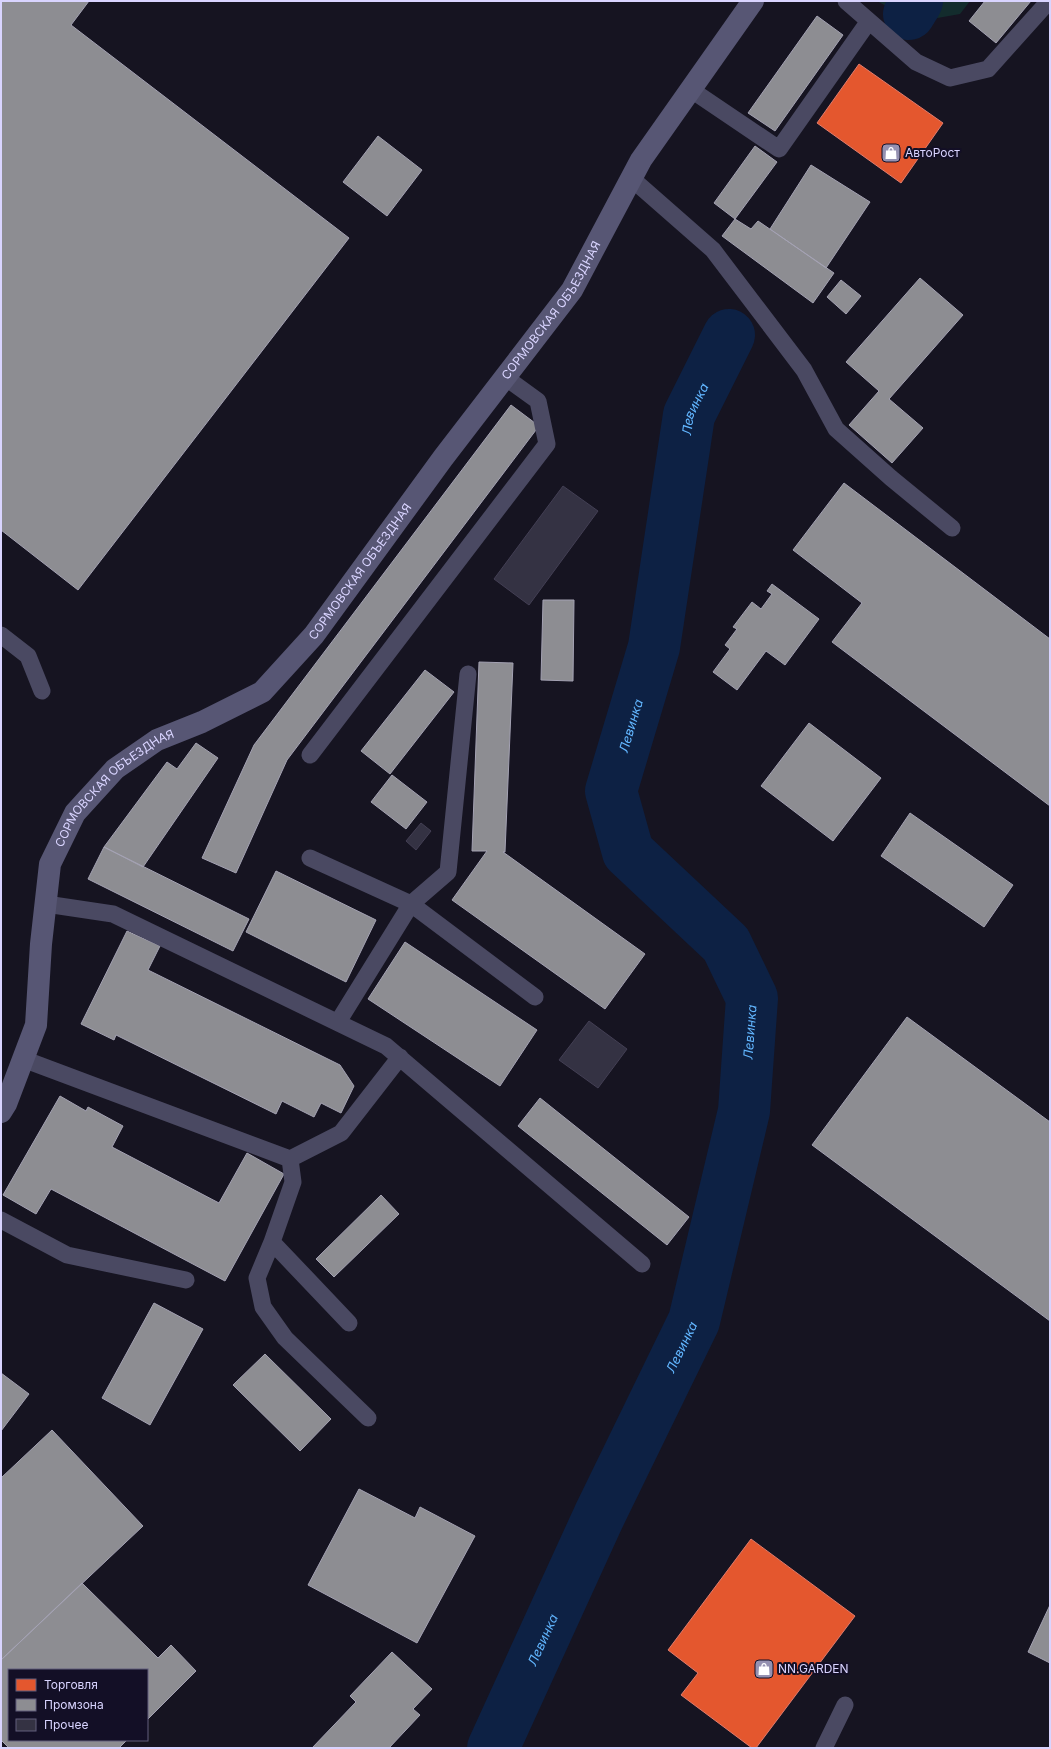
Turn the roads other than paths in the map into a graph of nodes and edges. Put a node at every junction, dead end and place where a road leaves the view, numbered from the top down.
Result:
1 (753, 1) edge
2 (846, 1) edge
3 (1049, 1) edge
4 (869, 21) junction
5 (690, 89) junction
6 (631, 178) junction
7 (505, 377) junction
8 (952, 528) dead end
9 (1, 635) edge
10 (468, 674) dead end
11 (42, 691) dead end
12 (310, 755) dead end
13 (310, 858) dead end
14 (46, 904) junction
15 (411, 904) junction
16 (535, 997) dead end
17 (338, 1022) junction
18 (400, 1057) junction
19 (23, 1059) junction
20 (1, 1112) edge
21 (290, 1160) junction
22 (1, 1220) edge
23 (272, 1242) junction
24 (642, 1264) dead end
25 (186, 1280) dead end
26 (349, 1323) dead end
27 (368, 1418) dead end
28 (845, 1705) dead end
29 (824, 1748) edge

1 - 5 street, СОРМОВСКАЯ ОБЪЕЗДНАЯ
2 - 4 lane
3 - 4 lane
4 - 5 lane
5 - 6 street, СОРМОВСКАЯ ОБЪЕЗДНАЯ
6 - 7 street, СОРМОВСКАЯ ОБЪЕЗДНАЯ
6 - 8 lane
7 - 12 lane
7 - 14 street, СОРМОВСКАЯ ОБЪЕЗДНАЯ
9 - 11 lane
10 - 15 lane
13 - 15 lane
14 - 17 lane
14 - 19 street, СОРМОВСКАЯ ОБЪЕЗДНАЯ
15 - 16 lane
15 - 17 lane
17 - 18 lane
18 - 21 lane
18 - 24 lane
19 - 20 street, СОРМОВСКАЯ ОБЪЕЗДНАЯ
19 - 21 lane
21 - 23 lane
22 - 25 lane
23 - 26 lane
23 - 27 lane
28 - 29 lane

